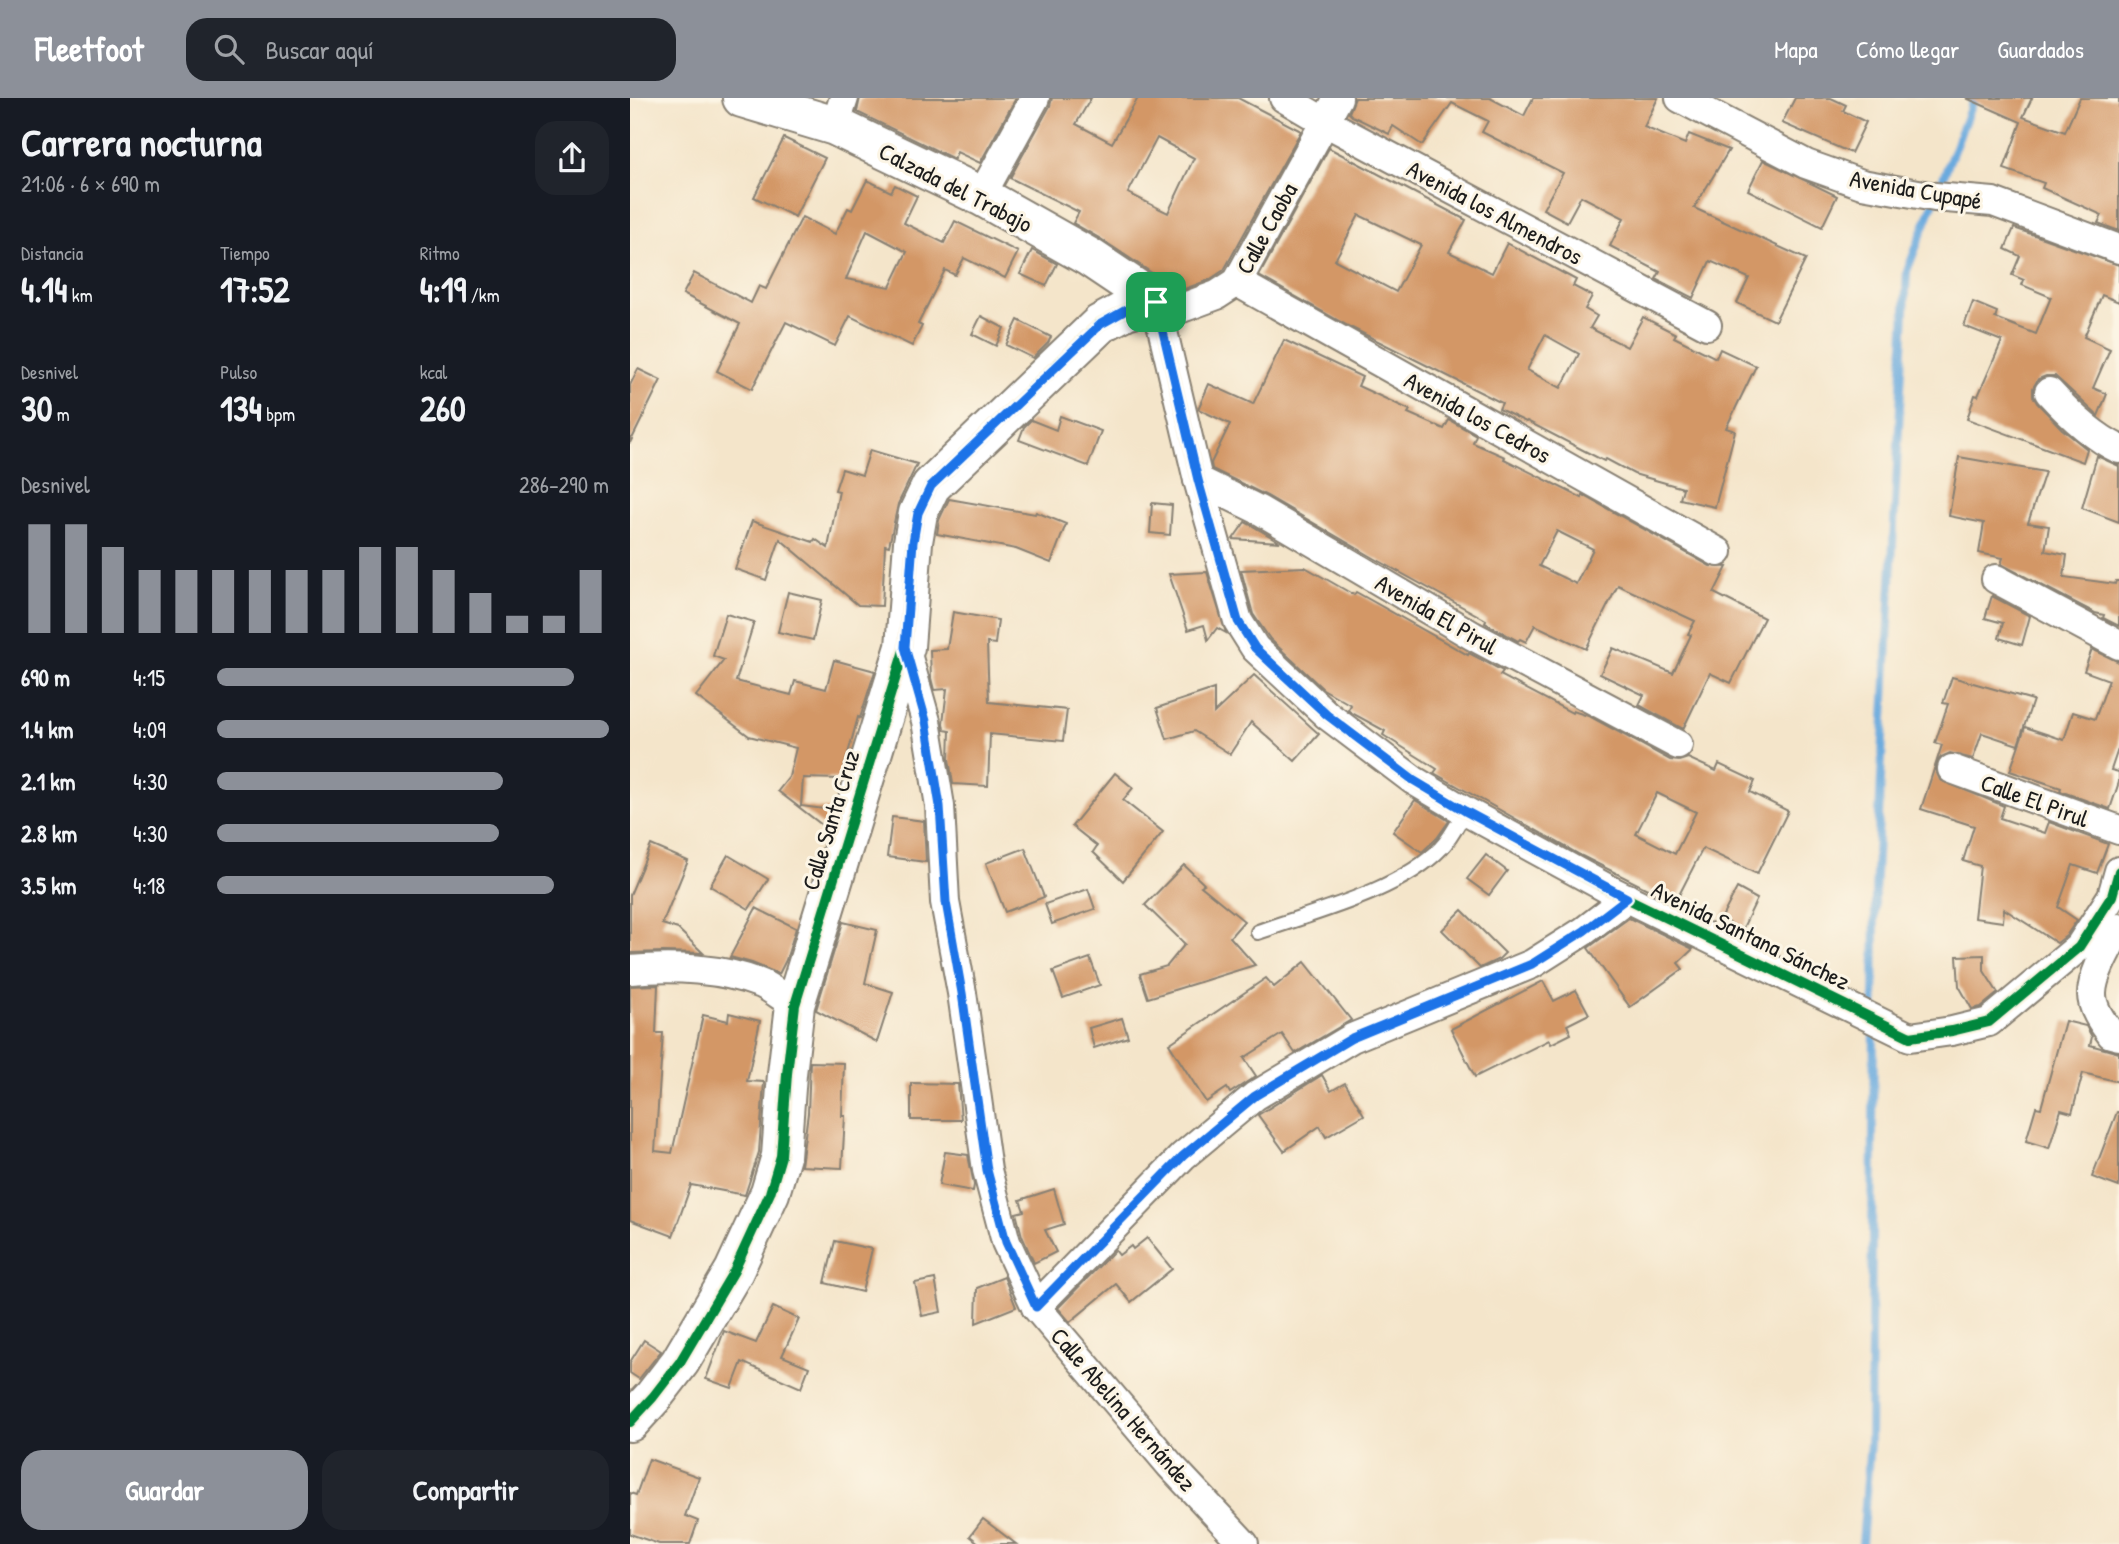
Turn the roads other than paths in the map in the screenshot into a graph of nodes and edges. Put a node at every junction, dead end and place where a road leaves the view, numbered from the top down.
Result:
1 (742, 98) edge
2 (1035, 98) edge
3 (1284, 98) edge
4 (1680, 98) edge
5 (1332, 110) edge
6 (840, 112) edge
7 (981, 196) junction
8 (2119, 249) edge
9 (1237, 282) junction
10 (1156, 302) junction
11 (1707, 325) dead end
12 (2049, 392) dead end
13 (2119, 449) edge
14 (1198, 480) junction
15 (1718, 552) dead end
16 (1996, 579) dead end
17 (2119, 645) edge
18 (905, 647) junction
19 (1678, 745) dead end
20 (1952, 769) dead end
21 (1465, 811) junction
22 (2119, 830) edge
23 (2117, 889) edge
24 (1627, 898) junction
25 (2119, 928) edge
26 (1258, 932) dead end
27 (630, 970) edge
28 (795, 1005) junction
29 (2119, 1036) edge
30 (1036, 1307) junction
31 (630, 1422) edge
32 (1244, 1544) edge

1 - 6 street, Calzada del Trabajo
2 - 7 street
3 - 5 street, Avenida los Almendros
4 - 8 street, Avenida Cupapé
5 - 9 street, Calle Caoba
5 - 11 street, Avenida los Almendros
6 - 7 street, Calzada del Trabajo
7 - 10 street, Calzada del Trabajo
9 - 10 street, Calle Caoba
9 - 15 street, Avenida los Cedros
10 - 14 street, Avenida Santana Sánchez
10 - 18 street, Calle Santa Cruz
12 - 13 street
14 - 19 street, Avenida El Pirul
14 - 21 street, Avenida Santana Sánchez
16 - 17 street
18 - 28 street, Calle Santa Cruz
18 - 30 street, Calle Abelina Hernández
20 - 22 street, Calle El Pirul
21 - 24 street, Avenida Santana Sánchez
21 - 26 lane
23 - 24 street, Avenida Santana Sánchez
24 - 30 street
25 - 29 street
27 - 28 street
28 - 31 street, Calle Santa Cruz
30 - 32 street, Calle Abelina Hernández

